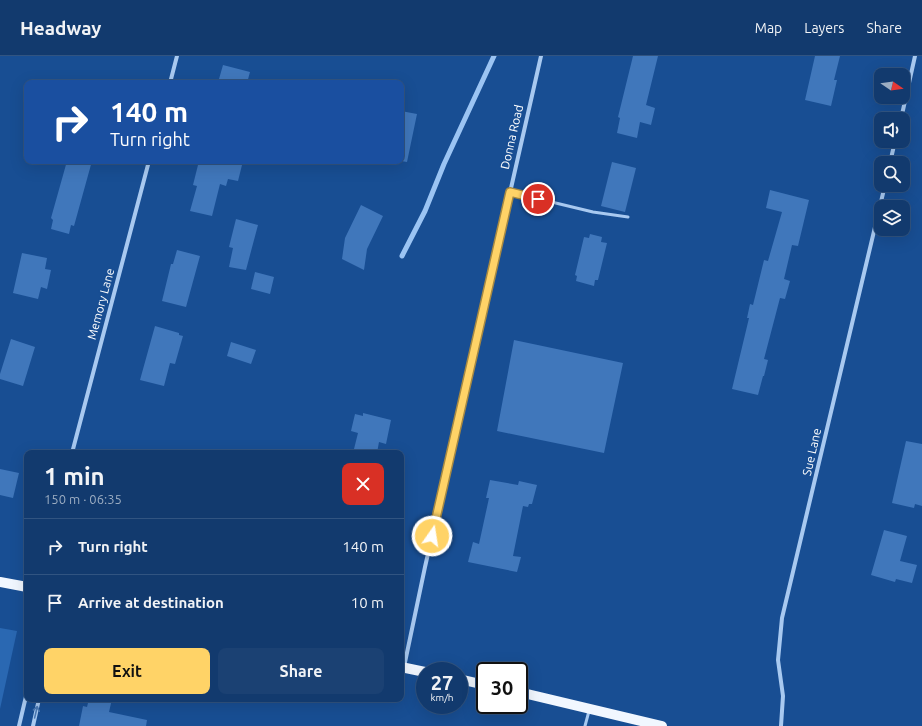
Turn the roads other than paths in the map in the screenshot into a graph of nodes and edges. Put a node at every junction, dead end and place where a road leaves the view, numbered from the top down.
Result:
1 (177, 56) edge
2 (541, 56) edge
3 (915, 56) edge
4 (171, 80) edge
5 (903, 112) edge
6 (148, 164) edge
7 (510, 192) junction
8 (883, 192) edge
9 (628, 217) dead end
10 (73, 450) edge
11 (0, 582) edge
12 (24, 587) edge
13 (404, 658) edge
14 (404, 667) edge
15 (416, 670) edge
16 (528, 694) edge
17 (25, 702) edge
18 (38, 702) edge
19 (589, 709) junction
20 (19, 726) edge
21 (33, 726) edge
22 (585, 726) edge
23 (662, 726) edge
24 (781, 726) edge

1 - 4 street
2 - 7 street, Donna Road
3 - 5 street
6 - 10 street, Memory Lane
7 - 9 lane
7 - 13 street, Donna Road
8 - 24 street, Sue Lane
11 - 12 main road
14 - 15 main road
16 - 19 main road
17 - 20 street
21 -> 18 street
19 - 22 lane
19 - 23 main road

